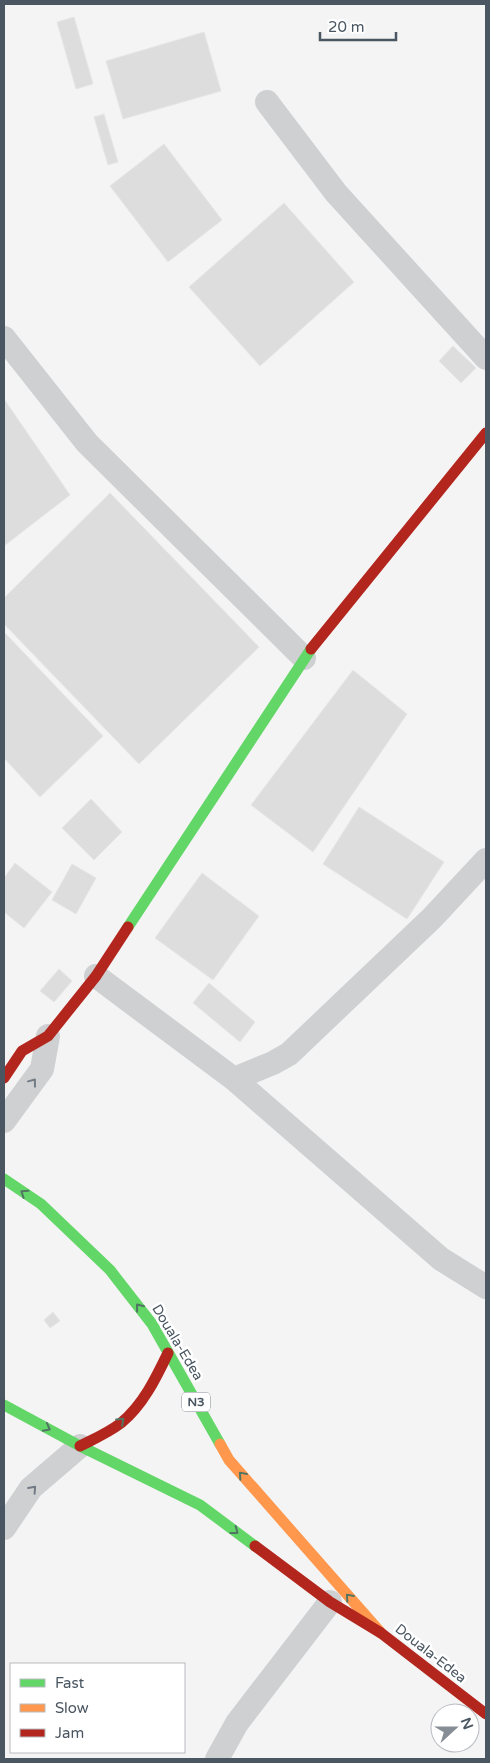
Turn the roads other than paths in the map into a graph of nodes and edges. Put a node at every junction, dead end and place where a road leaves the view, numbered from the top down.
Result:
1 (267, 102) dead end
2 (4, 338) edge
3 (486, 358) edge
4 (486, 433) edge
5 (304, 658) junction
6 (486, 860) edge
7 (96, 976) junction
8 (48, 1036) junction
9 (4, 1078) edge
10 (234, 1079) junction
11 (4, 1121) edge
12 (4, 1179) edge
13 (486, 1286) edge
14 (168, 1353) junction
15 (4, 1406) edge
16 (80, 1446) junction
17 (4, 1528) edge
18 (330, 1602) junction
19 (381, 1633) junction
20 (486, 1714) edge
21 (217, 1759) edge

1 - 3 street
2 - 5 street
4 - 5 main road
5 - 7 main road
6 - 10 street
7 - 8 main road
7 - 10 street
8 - 9 main road
11 -> 8 street
10 - 13 street
14 -> 12 main road, Douala-Edea / N3
16 -> 14 main road
19 -> 14 main road, Douala-Edea / N3
15 -> 16 main road, Douala-Edea / N3
17 -> 16 street
16 -> 18 main road, Douala-Edea / N3
18 - 19 main road, Douala-Edea / N3
18 - 21 street
19 - 20 main road, Douala-Edea / N3

